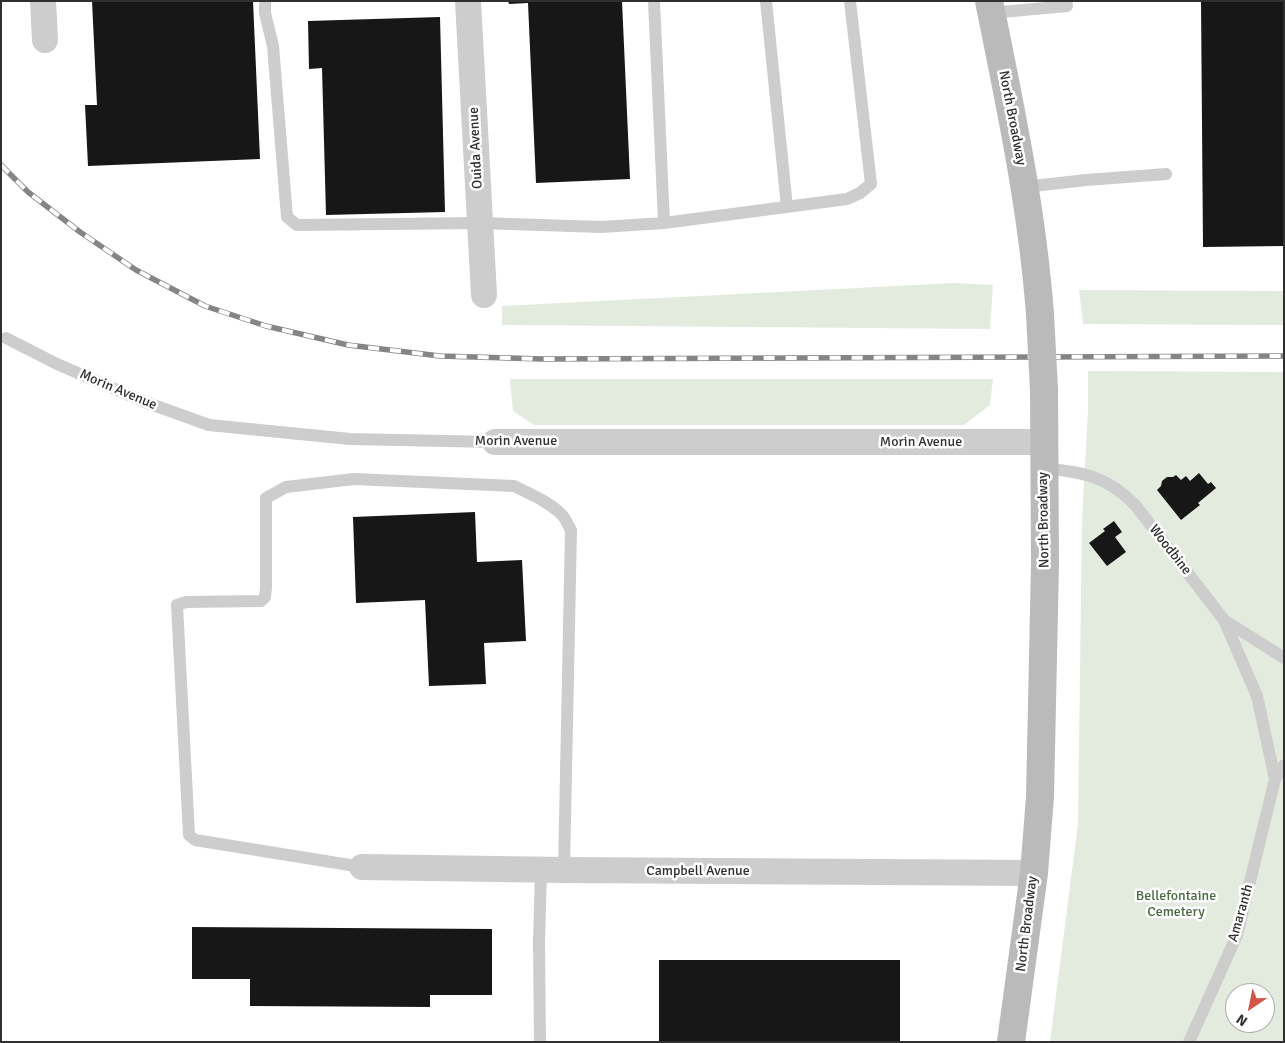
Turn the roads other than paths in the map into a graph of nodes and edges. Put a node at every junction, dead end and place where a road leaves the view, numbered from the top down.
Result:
1 (43, 1) edge
2 (265, 1) edge
3 (468, 1) edge
4 (654, 1) edge
5 (766, 1) edge
6 (850, 1) edge
7 (1066, 1) edge
8 (990, 7) edge
9 (45, 40) dead end
10 (1166, 174) dead end
11 (1024, 187) junction
12 (787, 206) junction
13 (480, 223) junction
14 (664, 223) junction
15 (484, 295) dead end
16 (6, 338) dead end
17 (495, 442) joint
18 (1044, 455) junction
19 (1224, 620) junction
20 (1284, 658) edge
21 (1284, 765) edge
22 (1275, 778) junction
23 (362, 867) joint
24 (553, 870) junction
25 (1034, 873) junction
26 (540, 1042) edge
27 (1011, 1042) edge
28 (1189, 1042) edge

1 - 9 street
2 - 13 lane
3 - 13 street, Ouida Avenue
4 - 14 lane
5 - 12 lane
6 - 12 lane
7 - 8 lane
8 - 11 main road, North Broadway
10 - 11 lane
11 - 18 main road, North Broadway, bridge
12 - 14 lane
13 - 14 lane
13 - 15 street, Ouida Avenue
16 - 17 lane, Morin Avenue
17 - 18 street, Morin Avenue
18 - 19 lane, Woodbine
18 - 25 main road, North Broadway
19 - 20 lane, Woodbine
19 - 22 lane, Amaranth
21 - 22 lane, Amaranth
22 - 28 lane, Amaranth
23 - 24 street, Campbell Avenue
23 - 24 lane
24 - 25 street, Campbell Avenue
24 - 26 lane
25 - 27 main road, North Broadway

